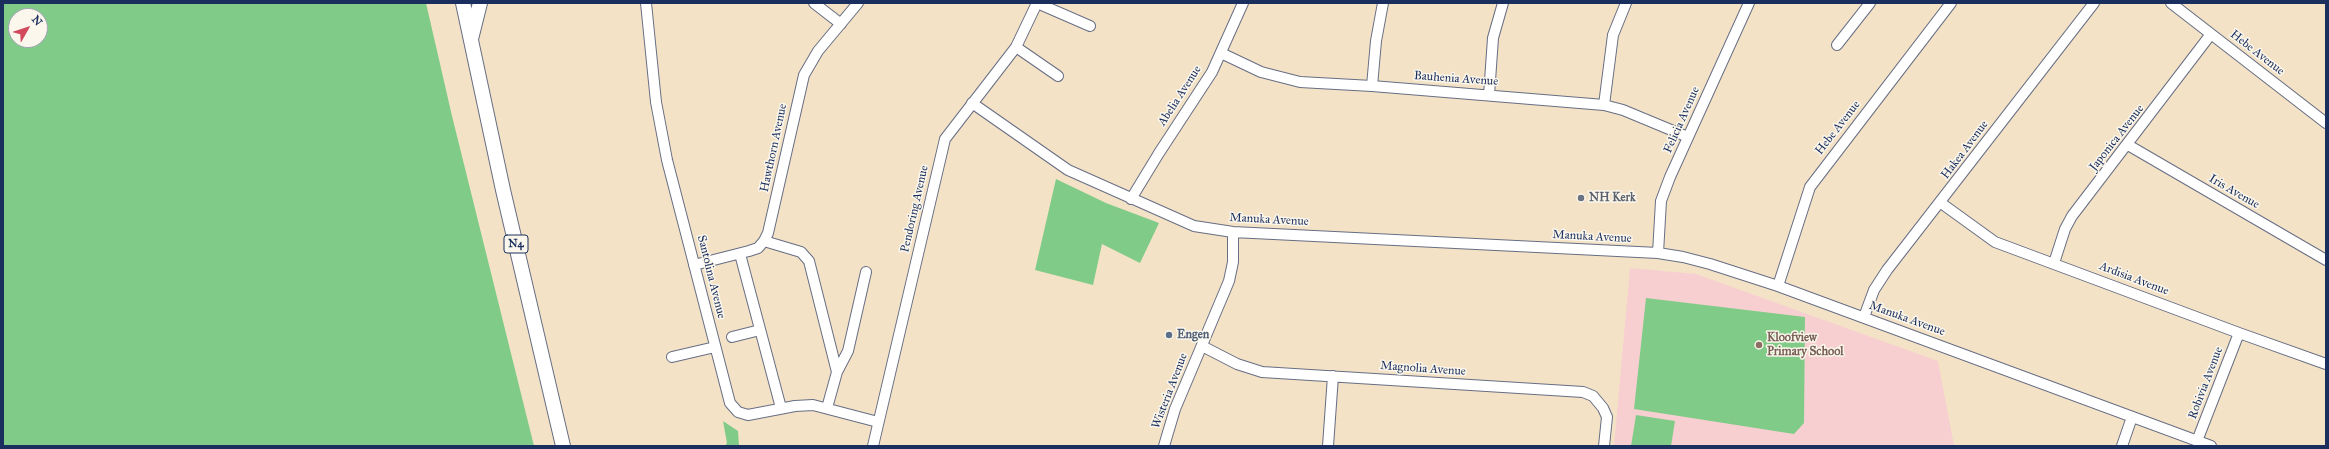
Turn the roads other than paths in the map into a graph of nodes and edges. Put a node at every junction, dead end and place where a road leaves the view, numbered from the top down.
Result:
1 (454, 3) edge
2 (463, 3) edge
3 (480, 3) edge
4 (646, 3) edge
5 (814, 3) edge
6 (858, 3) edge
7 (1037, 3) edge
8 (1243, 3) edge
9 (1383, 3) edge
10 (1503, 3) edge
11 (1626, 3) edge
12 (1749, 3) edge
13 (1870, 3) edge
14 (1951, 3) edge
15 (2094, 3) edge
16 (2171, 3) edge
17 (840, 24) junction
18 (1090, 26) dead end
19 (2211, 34) junction
20 (470, 42) junction
21 (1836, 45) dead end
22 (1016, 47) junction
23 (1221, 53) junction
24 (1058, 76) dead end
25 (1372, 86) junction
26 (1489, 95) junction
27 (972, 103) junction
28 (1604, 104) junction
29 (2326, 123) edge
30 (1688, 137) junction
31 (2128, 145) junction
32 (1131, 199) junction
33 (1941, 203) junction
34 (1233, 232) junction
35 (764, 241) junction
36 (1658, 253) junction
37 (740, 254) junction
38 (2326, 260) edge
39 (2054, 263) junction
40 (694, 265) junction
41 (866, 272) dead end
42 (1778, 286) junction
43 (1864, 317) junction
44 (760, 330) junction
45 (2239, 333) junction
46 (732, 337) dead end
47 (1202, 346) junction
48 (715, 347) junction
49 (672, 357) dead end
50 (2326, 364) edge
51 (837, 372) junction
52 (1333, 376) junction
53 (781, 408) junction
54 (827, 408) junction
55 (2132, 417) junction
56 (878, 422) junction
57 (2197, 441) junction
58 (563, 446) edge
59 (873, 446) edge
60 (1164, 446) edge
61 (1328, 446) edge
62 (1604, 446) edge
63 (2122, 446) edge
64 (2211, 446) edge

1 - 20 highway
2 - 20 highway, N4
3 - 20 highway
4 - 40 street, Santolina Avenue
5 - 17 street
6 - 17 street, Hawthorn Avenue
7 - 18 street
7 - 22 street, Pendoring Avenue
8 - 23 street, Abelia Avenue
9 - 25 street
10 - 26 street
11 - 28 street
12 - 30 street, Felicia Avenue
13 - 21 street
14 - 42 street, Hebe Avenue
15 - 33 street, Hakea Avenue
16 - 19 street, Hebe Avenue
17 - 35 street, Hawthorn Avenue
19 - 29 street, Hebe Avenue
19 - 31 street, Japonica Avenue
20 - 58 highway, N4
22 - 24 street
22 - 27 street, Pendoring Avenue
23 - 25 street, Bauhenia Avenue
23 - 32 street, Abelia Avenue
25 - 26 street, Bauhenia Avenue
26 - 28 street, Bauhenia Avenue
27 - 32 street, Manuka Avenue
27 - 56 street, Pendoring Avenue
28 - 30 street, Bauhenia Avenue
30 - 36 street, Felicia Avenue
31 - 38 street, Iris Avenue
31 - 39 street, Japonica Avenue
32 - 34 street, Manuka Avenue
33 - 39 street, Ardisia Avenue
33 - 43 street, Hakea Avenue
34 - 36 street, Manuka Avenue
34 - 47 street, Wisteria Avenue
35 - 37 street
35 - 51 street
36 - 42 street, Manuka Avenue
37 - 40 street
37 - 44 street
39 - 45 street, Ardisia Avenue
40 - 48 street, Santolina Avenue
41 - 51 street
42 - 43 street, Manuka Avenue
43 - 55 street, Manuka Avenue
44 - 46 street
44 - 53 street
45 - 50 street, Ardisia Avenue
45 - 57 street, Robivia Avenue
47 - 52 street, Magnolia Avenue
47 - 60 street, Wisteria Avenue
48 - 49 street
48 - 53 street, Santolina Avenue
51 - 54 street
52 - 61 street
52 - 62 street, Magnolia Avenue
53 - 54 street, Santolina Avenue
54 - 56 street, Santolina Avenue
55 - 57 street, Manuka Avenue
55 - 63 street
56 - 59 street, Pendoring Avenue
57 - 64 street, Manuka Avenue

